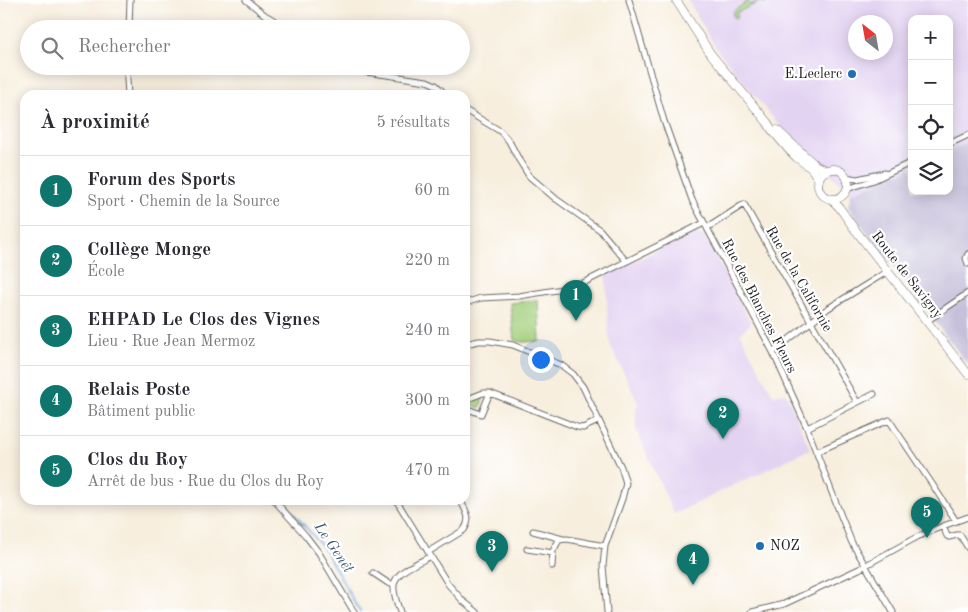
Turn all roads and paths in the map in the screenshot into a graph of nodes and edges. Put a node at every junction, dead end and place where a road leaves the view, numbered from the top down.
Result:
1 (130, 0) edge
2 (246, 0) edge
3 (629, 0) edge
4 (676, 0) edge
5 (129, 20) edge
6 (274, 20) edge
7 (127, 75) edge
8 (386, 75) edge
9 (128, 90) edge
10 (441, 90) edge
11 (470, 113) edge
12 (968, 136) edge
13 (953, 142) edge
14 (797, 157) junction
15 (908, 164) edge
16 (827, 170) junction
17 (888, 172) junction
18 (846, 177) junction
19 (819, 180) junction
20 (845, 192) junction
21 (831, 199) junction
22 (845, 216) junction
23 (705, 226) junction
24 (968, 254) edge
25 (626, 262) junction
26 (968, 264) edge
27 (888, 271) junction
28 (968, 293) edge
29 (470, 301) edge
30 (927, 321) junction
31 (811, 322) junction
32 (502, 335) dead end
33 (503, 342) junction
34 (470, 343) edge
35 (773, 352) junction
36 (968, 374) edge
37 (490, 393) junction
38 (874, 394) dead end
39 (470, 398) edge
40 (857, 402) junction
41 (470, 410) edge
42 (598, 421) junction
43 (806, 428) junction
44 (816, 452) junction
45 (278, 505) edge
46 (399, 505) edge
47 (463, 505) edge
48 (968, 517) edge
49 (956, 522) junction
50 (942, 526) junction
51 (533, 531) dead end
52 (563, 539) junction
53 (605, 546) junction
54 (527, 548) dead end
55 (968, 548) edge
56 (553, 553) junction
57 (429, 554) junction
58 (866, 565) junction
59 (552, 566) dead end
60 (373, 573) dead end
61 (394, 585) junction
62 (354, 612) edge
63 (400, 612) edge
64 (477, 612) edge
65 (607, 612) edge
66 (752, 612) edge
67 (894, 612) edge

1 - 5 street
2 - 6 street
3 - 23 street, Rue des Blanches Fleurs
4 - 14 main road
7 - 9 street
8 - 10 street
11 - 25 street
12 - 13 street
14 - 16 main road
14 - 19 main road
15 - 17 street
16 - 18 main road
16 - 19 main road
17 - 18 street
17 - 20 street
18 - 20 main road
19 - 21 main road
20 - 21 main road
20 - 22 main road
21 - 22 main road, Route de Savigny
22 - 27 main road, Route de Savigny
23 - 25 street
23 - 31 street, Rue de la Californie
23 - 35 street, Rue des Blanches Fleurs
24 - 26 street
25 - 29 street
27 - 30 main road, Route de Savigny
27 - 31 street
28 - 30 street
30 - 36 main road, Route de Savigny
31 - 35 street
31 - 40 street, Rue de la Californie
32 - 33 street
33 - 34 street
33 - 42 street
35 - 43 street, Rue des Blanches Fleurs
37 - 39 street
37 - 41 street
37 - 42 street
38 - 40 street
40 - 43 street
42 - 53 street
43 - 44 street, Rue des Blanches Fleurs
44 - 49 street
44 - 58 street, Rue des Blanches Fleurs
45 - 62 street
46 - 57 street
47 - 57 street
48 - 49 street
49 - 50 street
50 - 55 street
50 - 58 street
51 - 52 street
52 - 53 street
52 - 56 street
53 - 65 street
54 - 56 street
56 - 59 street
57 - 61 street
57 - 64 street
58 - 66 street
58 - 67 street, Rue des Blanches Fleurs
60 - 61 street
61 - 63 street

